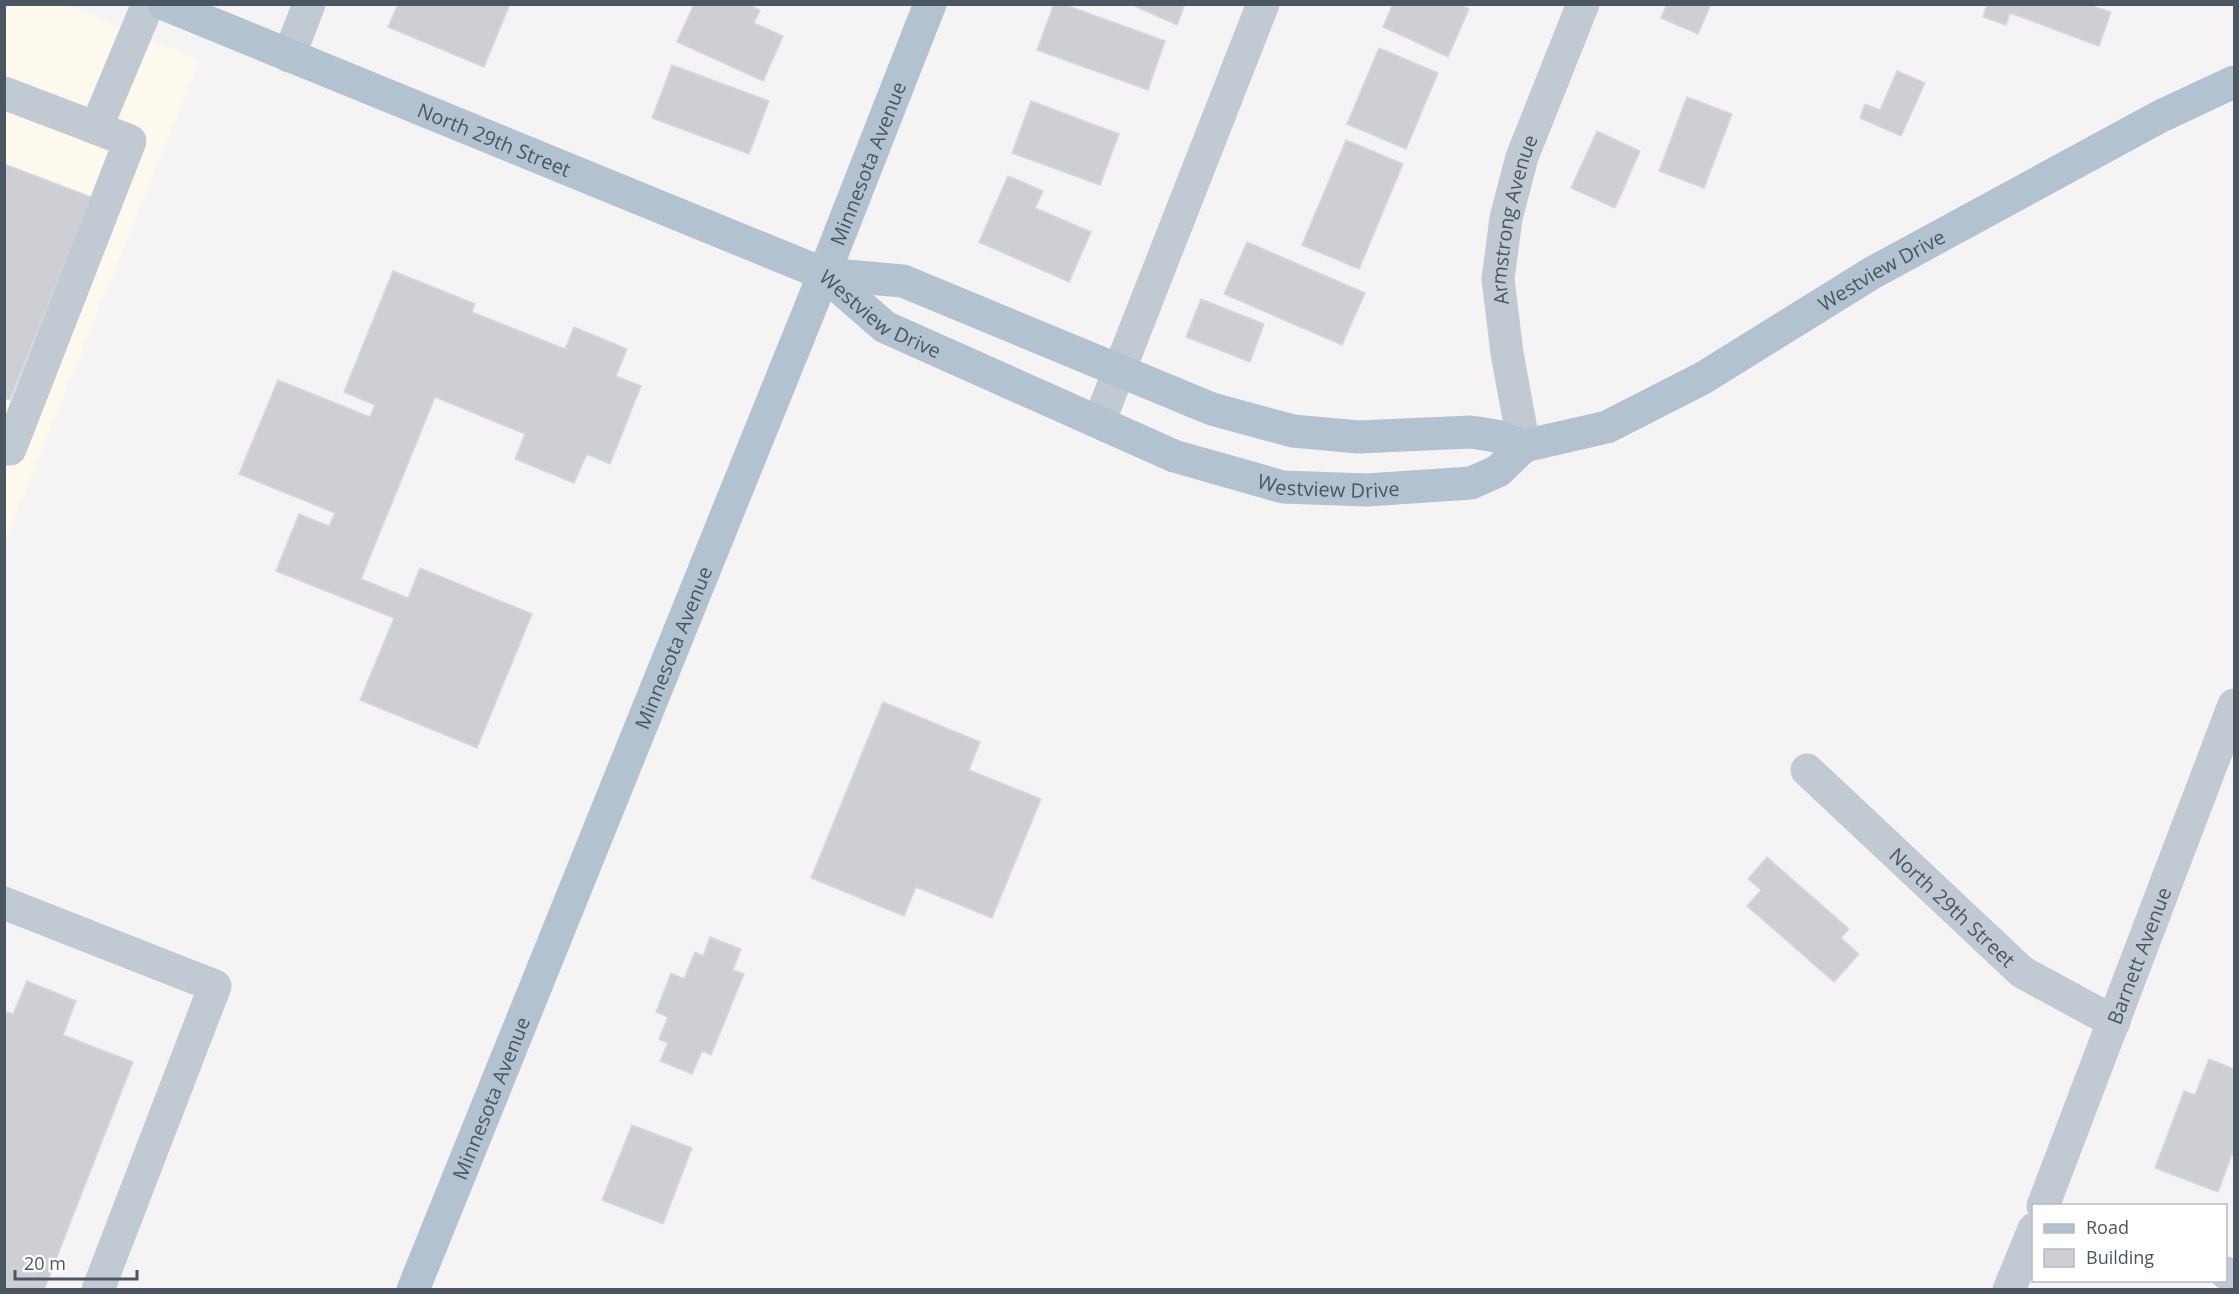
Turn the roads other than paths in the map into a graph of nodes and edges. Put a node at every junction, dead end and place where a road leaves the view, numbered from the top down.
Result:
1 (148, 4) edge
2 (164, 4) edge
3 (309, 4) edge
4 (930, 4) edge
5 (1263, 4) edge
6 (1583, 4) edge
7 (215, 14) edge
8 (289, 56) junction
9 (2235, 82) edge
10 (4, 93) edge
11 (96, 128) junction
12 (824, 274) junction
13 (1120, 371) junction
14 (1099, 422) junction
15 (1524, 446) junction
16 (4, 447) edge
17 (2235, 705) edge
18 (1807, 770) dead end
19 (4, 903) edge
20 (2114, 1022) junction
21 (2051, 1203) edge
22 (2032, 1234) edge
23 (98, 1290) edge
24 (412, 1290) edge
25 (2009, 1290) edge

1 - 11 street
2 - 7 main road, North 29th Street
3 - 8 street
4 - 12 main road, Minnesota Avenue
5 - 13 street
6 - 15 street, Armstrong Avenue
7 - 8 main road, North 29th Street
8 - 12 main road, North 29th Street
9 - 15 main road, Westview Drive
10 - 11 street
11 - 16 street
12 - 13 main road, Westview Drive
12 - 14 main road, Westview Drive
12 - 24 main road, Minnesota Avenue
13 - 14 street
13 - 15 main road, Westview Drive
14 - 15 main road, Westview Drive
17 - 20 street, Barnett Avenue
18 - 20 street, North 29th Street
19 - 23 street
20 - 21 street, Barnett Avenue
22 - 25 street

